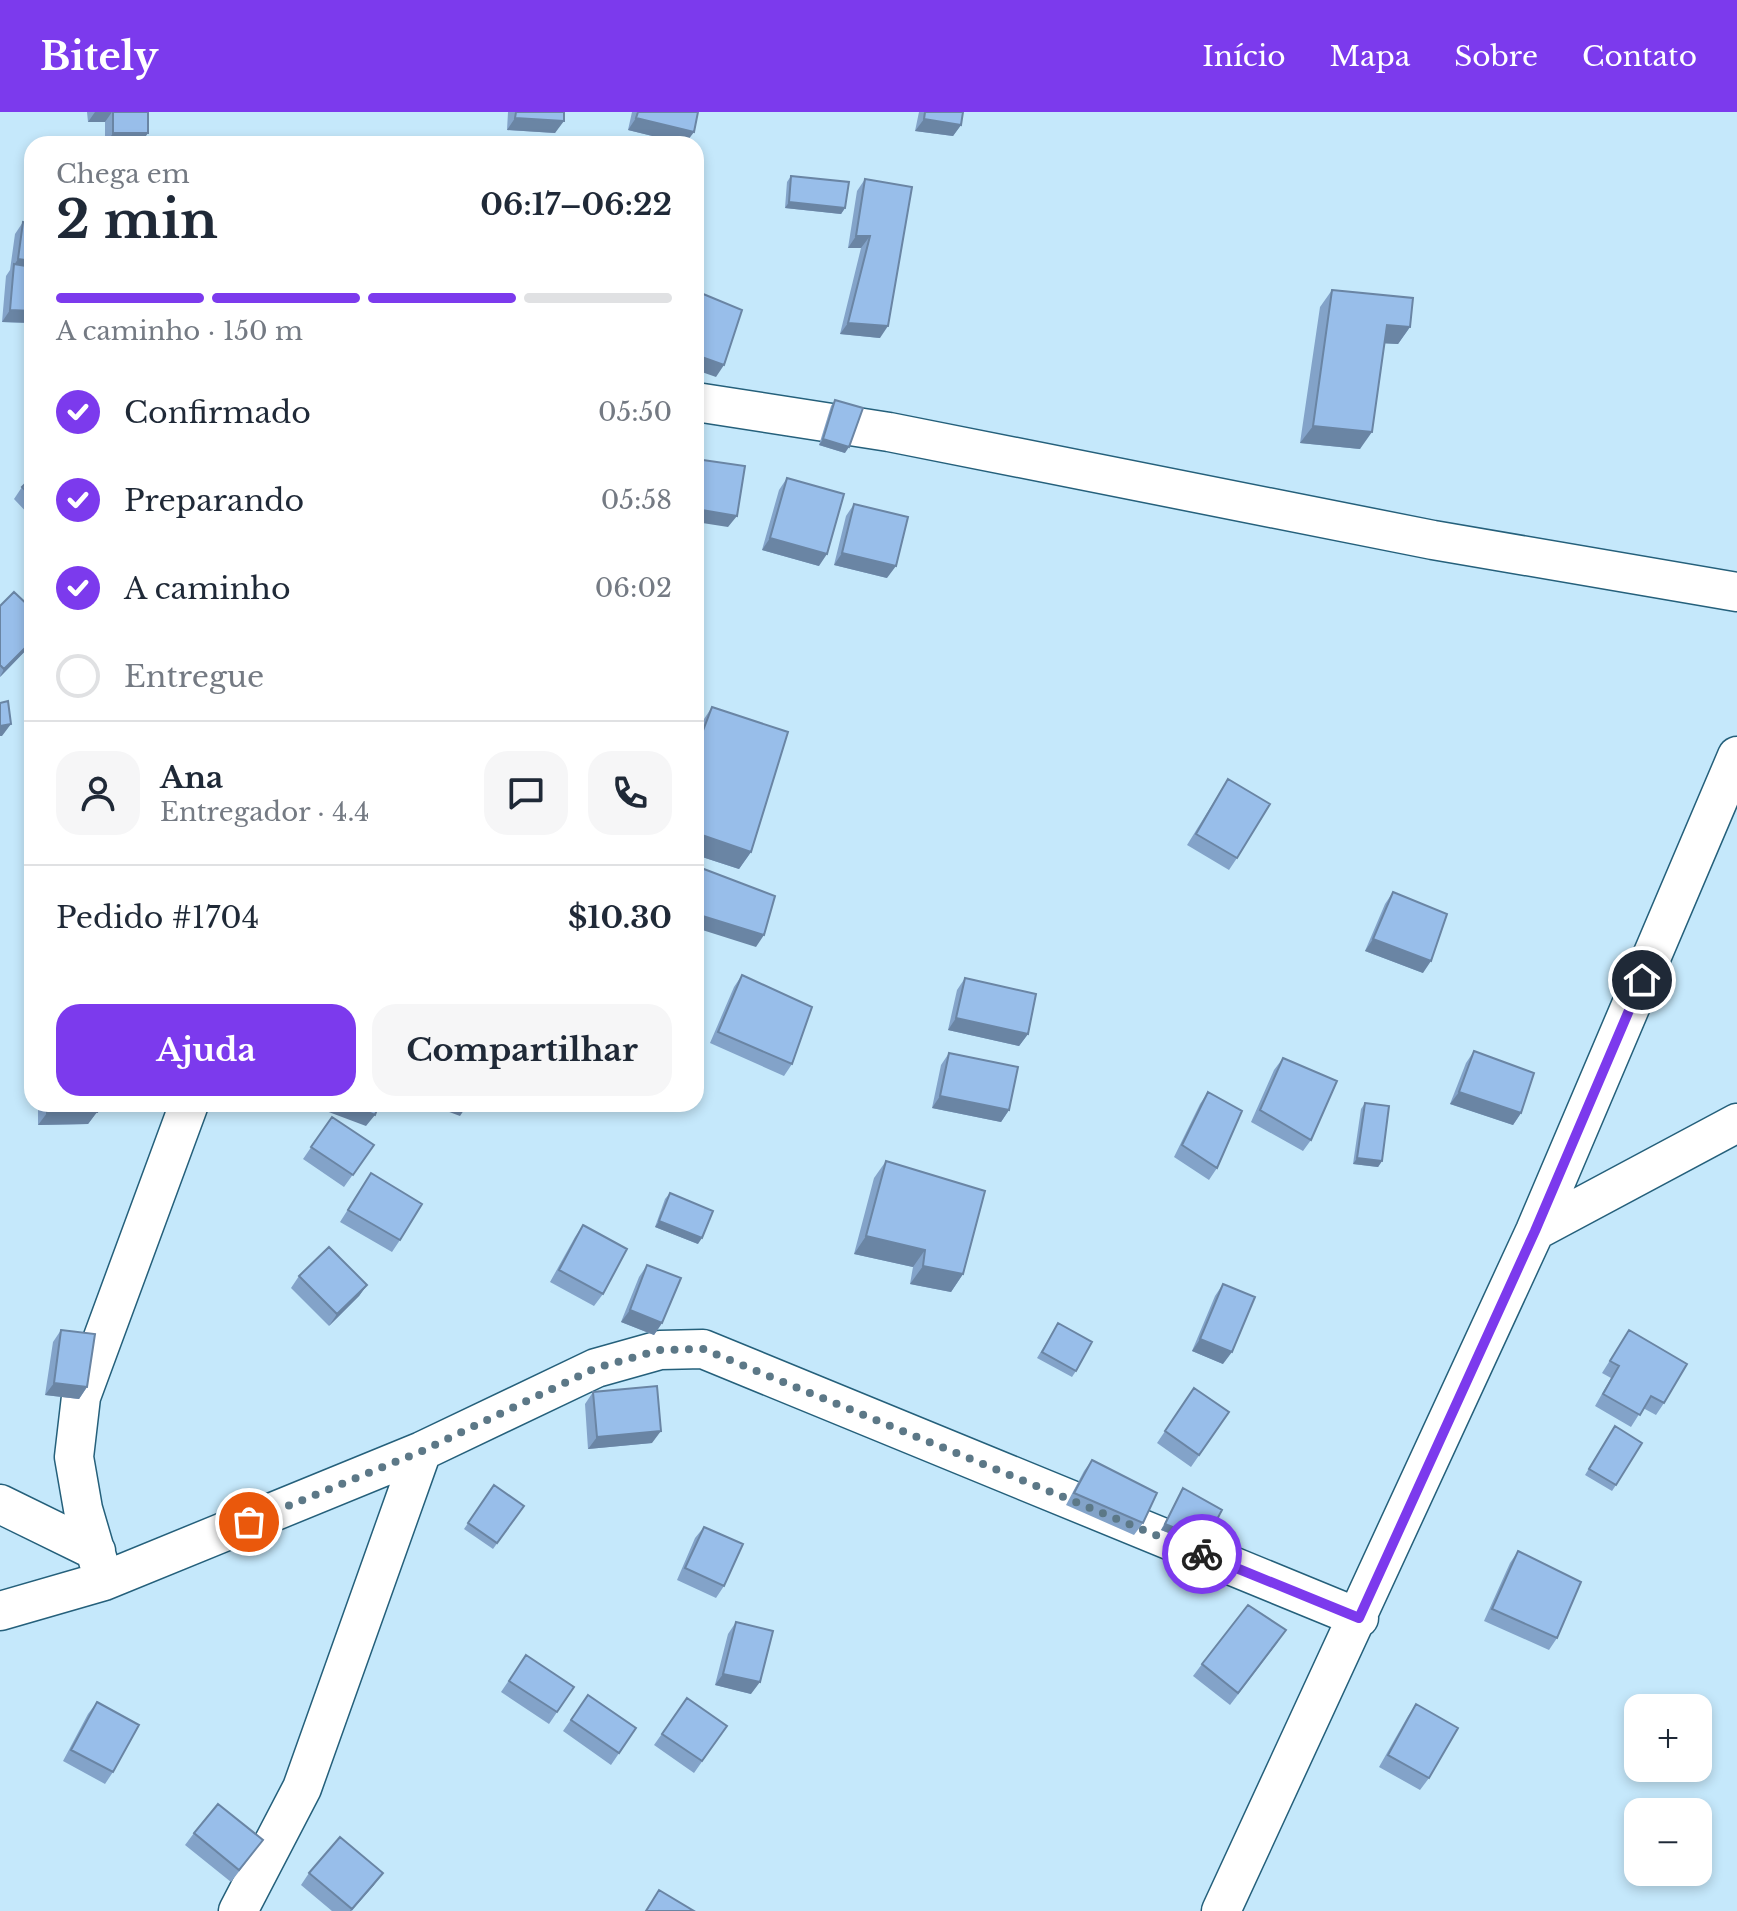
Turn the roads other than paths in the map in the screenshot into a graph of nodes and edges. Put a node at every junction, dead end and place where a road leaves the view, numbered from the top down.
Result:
1 (704, 403) edge
2 (1737, 592) edge
3 (1737, 756) edge
4 (186, 1112) edge
5 (1737, 1123) edge
6 (1535, 1231) junction
7 (422, 1451) junction
8 (0, 1504) edge
9 (100, 1566) junction
10 (0, 1611) edge
11 (1359, 1618) junction
12 (238, 1911) edge
13 (1221, 1911) edge

1 - 2 street
3 - 6 street
4 - 9 street
5 - 6 street
6 - 11 street
7 - 9 street
7 - 11 street
7 - 12 street
8 - 9 street
9 - 10 street
11 - 13 street

